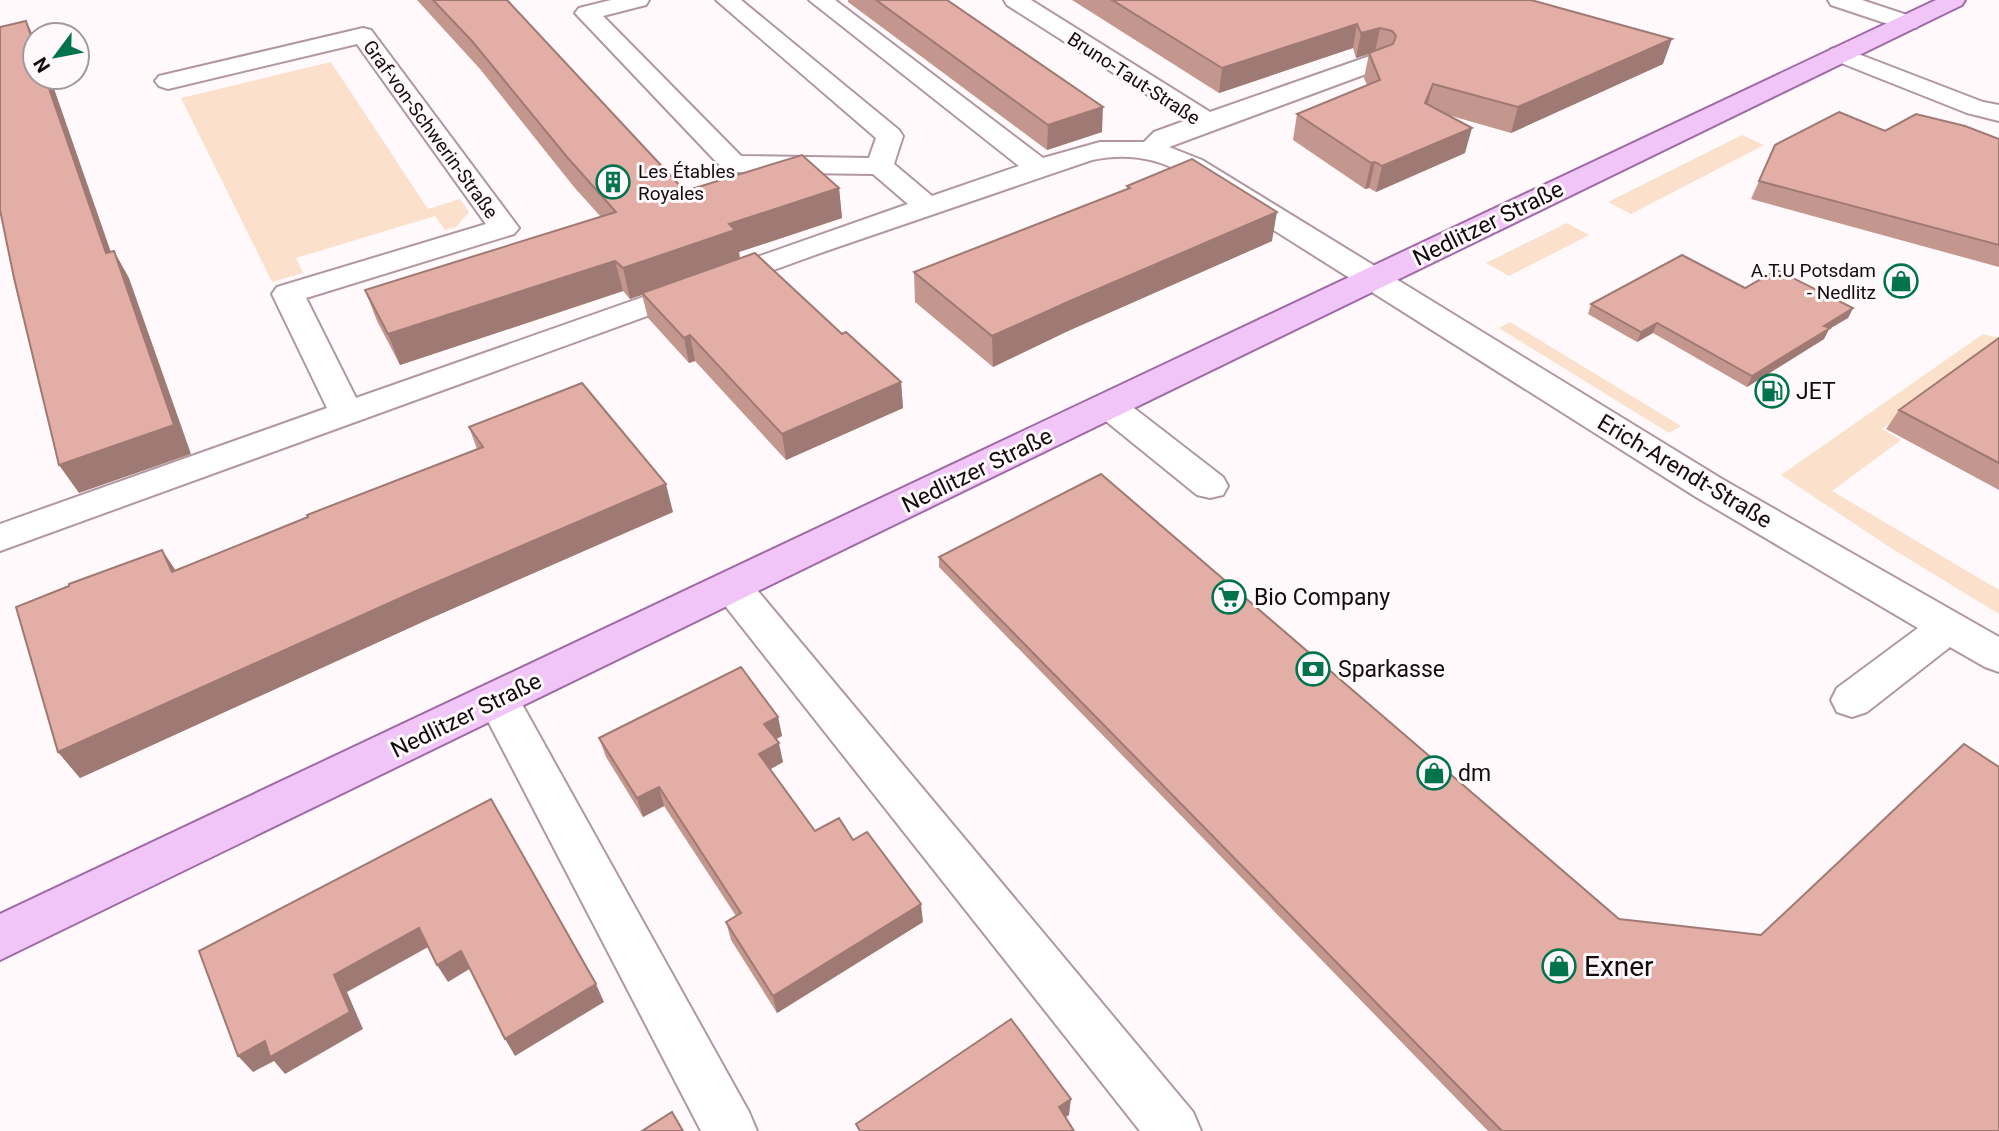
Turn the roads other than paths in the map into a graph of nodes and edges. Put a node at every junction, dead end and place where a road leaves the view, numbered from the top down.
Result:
1 (638, 0) edge
2 (727, 0) edge
3 (820, 0) edge
4 (1014, 0) edge
5 (1839, 0) edge
6 (1954, 0) edge
7 (1908, 23) junction
8 (1840, 54) junction
9 (1376, 62) edge
10 (168, 81) dead end
11 (1999, 113) edge
12 (1207, 122) junction
13 (1152, 149) junction
14 (880, 166) junction
15 (1040, 169) junction
16 (928, 207) junction
17 (1375, 278) junction
18 (1109, 406) junction
19 (347, 414) junction
20 (1210, 486) dead end
21 (0, 538) edge
22 (733, 588) junction
23 (1949, 626) junction
24 (1999, 656) edge
25 (498, 700) junction
26 (1852, 700) dead end
27 (0, 938) edge
28 (730, 1131) edge
29 (1174, 1131) edge

1 - 14 street
2 - 14 street
3 - 15 street
4 - 12 street, Bruno-Taut-Straße
5 - 7 street
6 - 7 main road, Nedlitzer Straße
7 - 8 main road, Nedlitzer Straße
8 - 11 street
8 - 17 main road, Nedlitzer Straße
9 - 12 street
10 - 19 street, Graf-von-Schwerin-Straße
12 - 13 street, Bruno-Taut-Straße
13 - 15 street
13 - 17 street
14 - 16 street
15 - 16 street
16 - 19 street
17 - 18 main road, Nedlitzer Straße
17 - 23 street, Erich-Arendt-Straße
18 - 20 street
18 - 22 main road, Nedlitzer Straße
19 - 21 street
22 - 25 main road, Nedlitzer Straße
22 - 29 street
23 - 24 street, Erich-Arendt-Straße
23 - 26 street
25 - 27 main road, Nedlitzer Straße
25 - 28 street

